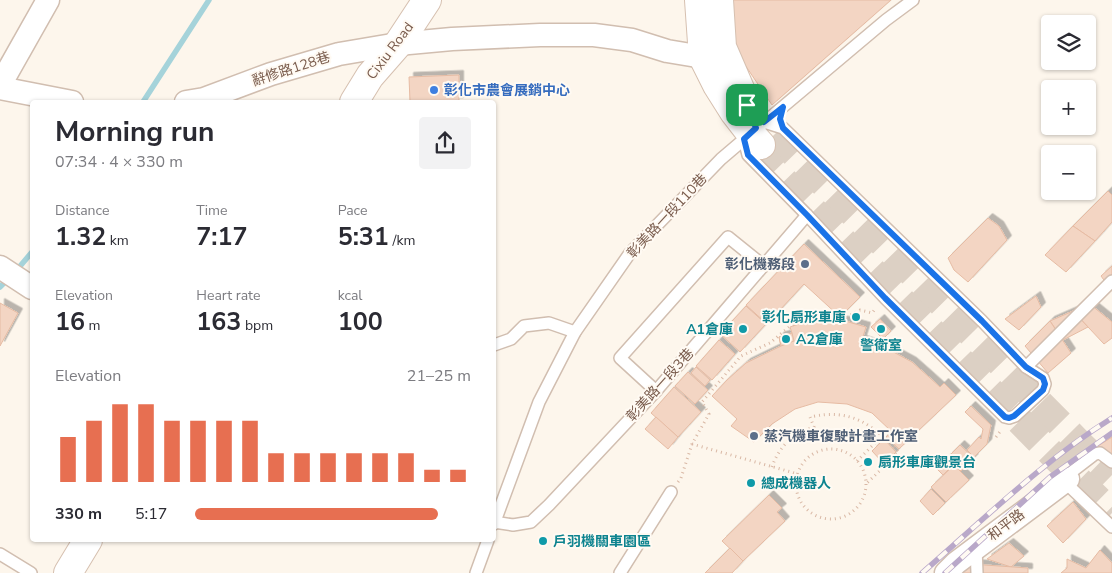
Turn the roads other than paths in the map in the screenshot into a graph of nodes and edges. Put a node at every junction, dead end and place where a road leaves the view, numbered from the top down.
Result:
1 (48, 0) edge
2 (427, 0) edge
3 (699, 0) edge
4 (719, 0) edge
5 (913, 0) edge
6 (398, 44) junction
7 (713, 52) junction
8 (0, 86) edge
9 (63, 100) edge
10 (198, 100) edge
11 (355, 100) edge
12 (757, 132) junction
13 (807, 215) junction
14 (764, 266) junction
15 (0, 268) edge
16 (1112, 281) edge
17 (30, 287) edge
18 (575, 332) junction
19 (496, 344) edge
20 (1026, 367) junction
21 (656, 391) junction
22 (1112, 462) edge
23 (1068, 479) junction
24 (671, 492) road end
25 (496, 518) edge
26 (496, 523) edge
27 (1112, 527) edge
28 (87, 542) edge
29 (487, 542) edge
30 (976, 548) junction
31 (0, 554) edge
32 (31, 573) edge
33 (68, 573) edge
34 (476, 573) edge
35 (620, 573) edge
36 (946, 573) edge
37 (977, 573) edge

1 - 8 street
2 - 6 street, Cixiu Road
3 - 7 street
4 - 7 street
5 - 12 lane, 彰美路一段110巷
6 - 7 street, 辭修路128巷
6 - 10 street, 辭修路128巷
6 - 11 street, Cixiu Road
7 - 12 street
8 - 9 street
12 - 13 lane
12 - 18 lane, 彰美路一段110巷
12 - 20 lane
13 - 14 lane, 彰美路一段3巷
13 - 20 lane
14 - 21 lane, 彰美路一段3巷
14 - 21 lane
15 - 17 street
16 - 20 lane
18 - 19 lane
18 - 25 lane, 彰美路一段110巷
21 - 26 lane, 彰美路一段3巷
22 - 23 lane
23 - 27 lane
23 - 30 street, 和平路
24 - 35 lane
28 - 33 street
29 - 34 lane
30 - 36 street, 和平路
30 - 37 lane
31 - 32 lane

